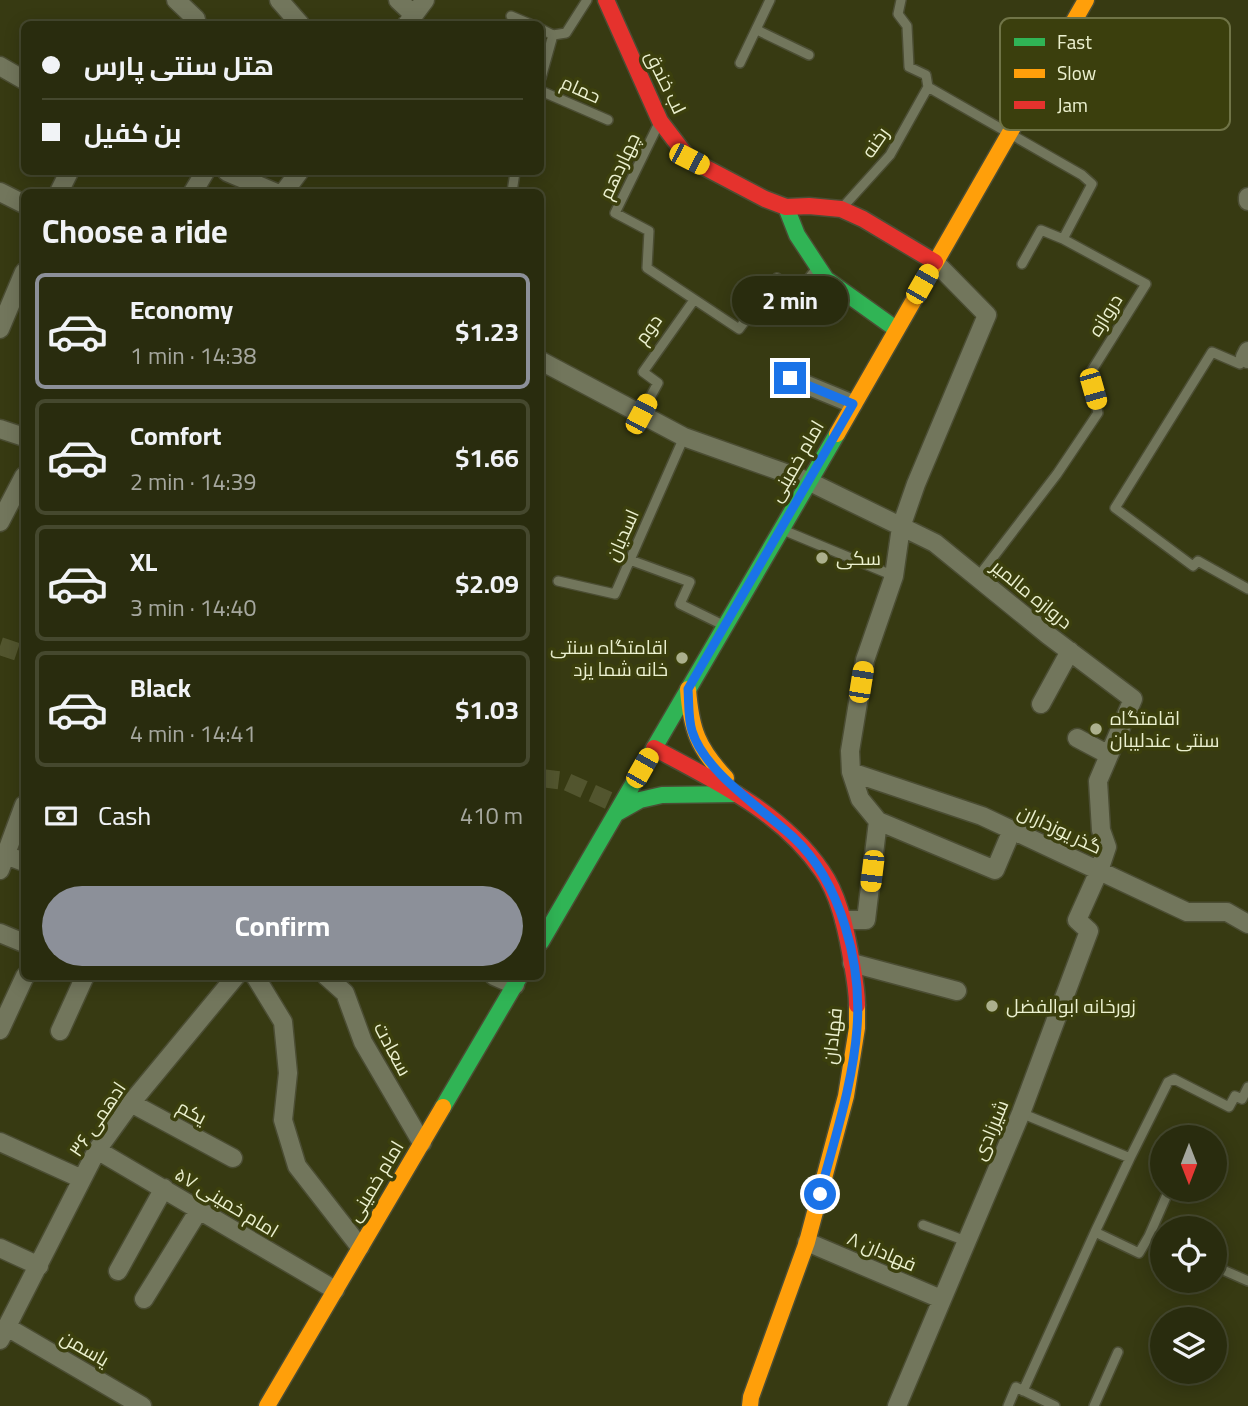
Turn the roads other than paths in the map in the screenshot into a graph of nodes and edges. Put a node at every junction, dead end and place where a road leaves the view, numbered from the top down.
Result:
1 (176, 0) edge
2 (279, 0) edge
3 (398, 0) edge
4 (425, 0) edge
5 (587, 0) edge
6 (606, 0) edge
7 (770, 0) edge
8 (901, 0) edge
9 (1086, 0) edge
10 (511, 16) dead end
11 (1076, 18) edge
12 (196, 19) dead end
13 (411, 20) edge
14 (297, 21) edge
15 (523, 21) edge
16 (544, 30) edge
17 (757, 30) junction
18 (553, 35) junction
19 (809, 55) dead end
20 (740, 63) dead end
21 (0, 66) edge
22 (544, 67) edge
23 (21, 78) edge
24 (929, 88) junction
25 (544, 92) edge
26 (608, 120) dead end
27 (660, 121) junction
28 (1000, 129) edge
29 (1002, 130) edge
30 (1011, 130) edge
31 (1009, 134) junction
32 (234, 175) edge
33 (267, 189) edge
34 (0, 192) edge
35 (21, 202) edge
36 (786, 207) junction
37 (841, 209) junction
38 (1063, 239) junction
39 (935, 262) junction
40 (1022, 264) dead end
41 (817, 267) junction
42 (21, 279) edge
43 (694, 300) junction
44 (0, 328) edge
45 (896, 330) junction
46 (1247, 356) edge
47 (544, 363) edge
48 (790, 378) dead end
49 (853, 404) junction
50 (641, 414) junction
51 (0, 429) edge
52 (21, 436) edge
53 (684, 437) junction
54 (808, 481) junction
55 (21, 483) edge
56 (0, 522) edge
57 (901, 527) junction
58 (782, 529) junction
59 (630, 559) junction
60 (894, 576) junction
61 (978, 577) junction
62 (558, 581) dead end
63 (1248, 589) edge
64 (725, 625) junction
65 (1070, 651) junction
66 (688, 689) junction
67 (1041, 704) dead end
68 (1077, 738) dead end
69 (654, 748) junction
70 (1109, 755) junction
71 (851, 772) junction
72 (742, 795) junction
73 (21, 812) edge
74 (617, 813) junction
75 (878, 821) junction
76 (1012, 830) junction
77 (2, 859) edge
78 (21, 862) edge
79 (1099, 871) junction
80 (844, 920) junction
81 (1248, 924) edge
82 (0, 933) edge
83 (544, 937) edge
84 (21, 942) edge
85 (852, 963) junction
86 (23, 980) edge
87 (83, 980) edge
88 (233, 980) edge
89 (257, 980) edge
90 (331, 980) edge
91 (518, 981) edge
92 (957, 991) dead end
93 (0, 1030) edge
94 (60, 1031) dead end
95 (1248, 1087) edge
96 (131, 1103) junction
97 (1020, 1113) junction
98 (0, 1142) edge
99 (422, 1143) junction
100 (97, 1150) junction
101 (233, 1158) dead end
102 (1130, 1158) junction
103 (82, 1179) junction
104 (164, 1188) junction
105 (1164, 1202) edge
106 (199, 1210) junction
107 (923, 1225) dead end
108 (1095, 1232) junction
109 (1149, 1236) joint
110 (966, 1241) junction
111 (807, 1242) junction
112 (360, 1247) junction
113 (0, 1248) edge
114 (39, 1266) junction
115 (117, 1271) dead end
116 (1227, 1272) edge
117 (1248, 1281) edge
118 (335, 1290) junction
119 (144, 1299) dead end
120 (941, 1299) junction
121 (5, 1323) edge
122 (1118, 1352) dead end
123 (1023, 1391) junction
124 (142, 1406) edge
125 (267, 1406) edge
126 (750, 1406) edge
127 (897, 1406) edge
128 (1008, 1406) edge
129 (1055, 1406) edge
130 (1094, 1406) edge

1 - 12 street
2 - 14 street
3 - 13 street
4 - 13 street
5 - 18 lane
6 - 27 street, لب خندق
7 - 17 lane
8 - 24 lane
9 - 11 street, امام خمینی
10 - 15 lane
16 - 18 lane
17 - 19 lane
17 - 20 lane
18 - 22 lane
21 - 23 street
24 - 28 lane
24 - 37 lane, رخنه
25 - 26 lane, حمام
27 - 36 street, لب خندق
27 - 43 lane, چهاردهم
29 - 31 lane
30 - 31 street, امام خمینی
31 - 38 lane
31 - 39 street, امام خمینی
32 - 33 street
34 - 35 street
36 - 37 street, لب خندق
36 - 41 street
37 - 39 street, لب خندق
38 - 40 lane
38 - 61 lane, دروازه
39 - 45 street, امام خمینی
39 - 57 street
41 - 43 lane, چهاردهم
41 - 45 street
42 - 44 street
43 - 50 lane, دوم
45 - 49 street, امام خمینی
46 - 63 lane
47 - 50 street, دروازه مالمیر
48 - 49 street
49 - 54 street, امام خمینی
50 - 53 street, دروازه مالمیر
51 - 52 street
53 - 54 street, دروازه مالمیر
53 - 59 lane, اسدیان
54 - 57 street, دروازه مالمیر
54 - 58 street, امام خمینی
55 - 56 street
57 - 60 street
57 - 61 street, دروازه مالمیر
58 - 60 lane
58 - 64 street, امام خمینی
59 - 62 lane, اسدیان
59 - 64 lane
60 - 71 street
61 - 65 street, دروازه مالمیر
64 - 66 street, امام خمینی
65 - 67 street
65 - 70 street, دروازه مالمیر
66 - 69 street, امام خمینی
66 - 72 street
68 - 70 street
69 - 72 street, فهادان
69 - 74 street, امام خمینی
70 - 79 street
71 - 75 street
71 - 76 street, گذر يوزداران
72 - 74 street
72 - 80 street, فهادان
73 - 77 street
74 - 83 street, امام خمینی
75 - 76 street
75 - 80 street
76 - 79 street, گذر يوزداران
77 - 78 street
79 - 81 street, گذر يوزداران
79 - 97 street, شیرزادی
80 - 85 street, فهادان
82 - 84 street
85 - 92 street
85 - 111 street, فهادان
86 - 93 street
87 - 94 street
88 - 96 street, ادهمی ۳۶
89 - 112 street
90 - 99 street, سعادت
91 - 99 street, امام خمینی
95 - 102 lane
96 - 100 street, ادهمی ۳۶
96 - 101 street, یکم
97 - 102 lane
97 - 110 street, شیرزادی
98 - 103 street
99 - 112 street, امام خمینی
100 - 103 street, ادهمی ۳۶
100 - 104 street, امام خمینی ۵۷
102 - 108 lane
103 - 114 street, ادهمی ۳۶
104 - 106 street, امام خمینی ۵۷
104 - 115 street
105 - 109 lane
106 - 118 street, امام خمینی ۵۷
106 - 119 street
107 - 110 lane
108 - 109 lane
108 - 123 lane
110 - 120 street, شیرزادی
111 - 120 street, فهادان ۸
111 - 126 street, فهادان
112 - 118 street, امام خمینی
113 - 114 street
114 - 121 street, ادهمی ۳۶
116 - 117 lane
118 - 125 street, امام خمینی
120 - 127 street, شیرزادی
121 - 124 street, یاسمن
122 - 130 lane
123 - 128 lane
123 - 129 lane

